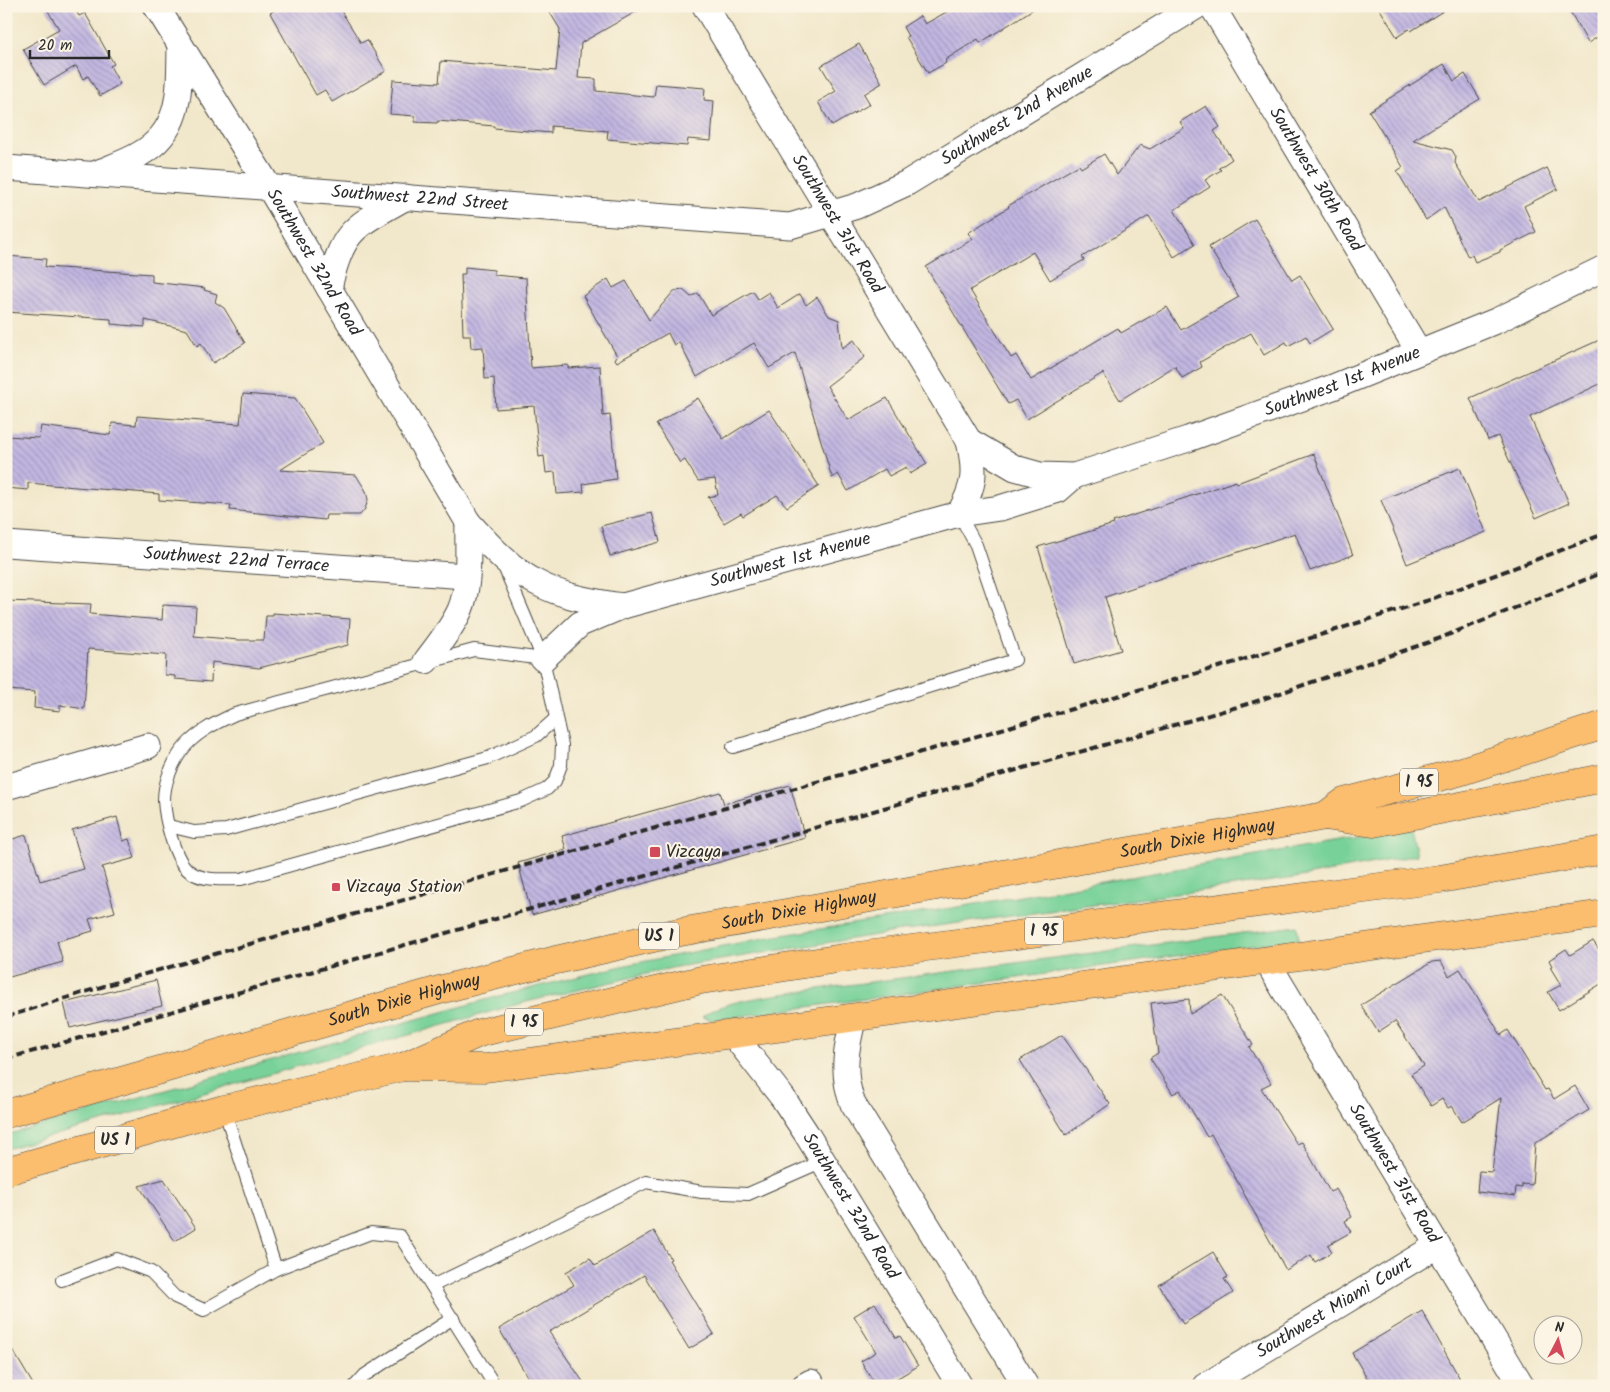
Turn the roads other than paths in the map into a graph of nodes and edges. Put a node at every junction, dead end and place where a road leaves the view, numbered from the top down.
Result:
1 (156, 6) edge
2 (705, 6) edge
3 (1197, 6) edge
4 (1212, 6) edge
5 (180, 45) junction
6 (6, 168) edge
7 (93, 175) junction
8 (269, 187) junction
9 (406, 197) junction
10 (832, 215) junction
11 (1604, 268) edge
12 (329, 288) junction
13 (1419, 352) junction
14 (969, 442) junction
15 (1074, 476) junction
16 (959, 514) junction
17 (468, 522) junction
18 (6, 544) edge
19 (500, 558) junction
20 (466, 576) junction
21 (623, 606) junction
22 (543, 660) junction
23 (426, 661) junction
24 (555, 719) junction
25 (1604, 725) edge
26 (148, 746) dead end
27 (733, 746) dead end
28 (1604, 778) edge
29 (6, 787) edge
30 (1325, 816) junction
31 (169, 826) junction
32 (1604, 850) edge
33 (1604, 914) edge
34 (1266, 960) junction
35 (854, 1017) junction
36 (732, 1033) junction
37 (403, 1067) junction
38 (224, 1109) junction
39 (6, 1114) edge
40 (823, 1161) junction
41 (6, 1171) edge
42 (1438, 1245) junction
43 (276, 1268) junction
44 (62, 1280) dead end
45 (432, 1286) junction
46 (453, 1318) junction
47 (356, 1386) edge
48 (496, 1386) edge
49 (960, 1386) edge
50 (1026, 1386) edge
51 (1205, 1386) edge
52 (1522, 1386) edge

1 - 5 street, Southwest 32nd Road
2 - 10 street, Southwest 31st Road
3 - 10 street, Southwest 2nd Avenue
4 - 13 street, Southwest 30th Road
5 - 7 street
5 - 8 street, Southwest 32nd Road
6 - 7 street, Southwest 22nd Street
7 - 8 street, Southwest 22nd Street
8 - 9 street, Southwest 22nd Street
8 - 12 street, Southwest 32nd Road
9 - 10 street, Southwest 22nd Street
9 - 12 street
10 - 14 street, Southwest 31st Road
11 - 13 street, Southwest 1st Avenue
12 - 17 street, Southwest 32nd Road
13 - 15 street, Southwest 1st Avenue
14 - 15 street, Southwest 1st Avenue
14 - 16 street
15 - 16 street, Southwest 1st Avenue
16 - 21 street, Southwest 1st Avenue
16 - 27 lane
17 - 19 street, Southwest 32nd Road
17 - 20 street
18 - 20 street, Southwest 22nd Terrace
19 - 21 street, Southwest 1st Avenue
19 - 22 lane
20 - 23 street
21 - 22 street, Southwest 1st Avenue
22 - 23 lane
22 - 24 lane
23 - 31 lane
24 - 31 lane
24 - 31 lane
25 - 30 main road, I 95
26 - 29 street
28 - 30 main road, South Dixie Highway
30 - 39 main road, South Dixie Highway / US 1
32 - 37 main road, I 95
33 - 34 main road
34 - 35 main road
34 - 42 street, Southwest 31st Road
35 - 36 main road
35 - 50 street
36 - 37 main road
36 - 40 street, Southwest 32nd Road
37 - 38 main road, US 1
38 - 41 main road, US 1
38 - 43 lane
40 - 45 lane
40 - 49 street, Southwest 32nd Road
42 - 51 street, Southwest Miami Court
42 - 52 street, Southwest 31st Road
43 - 44 lane
43 - 45 lane
45 - 46 lane
46 - 47 lane
46 - 48 lane

